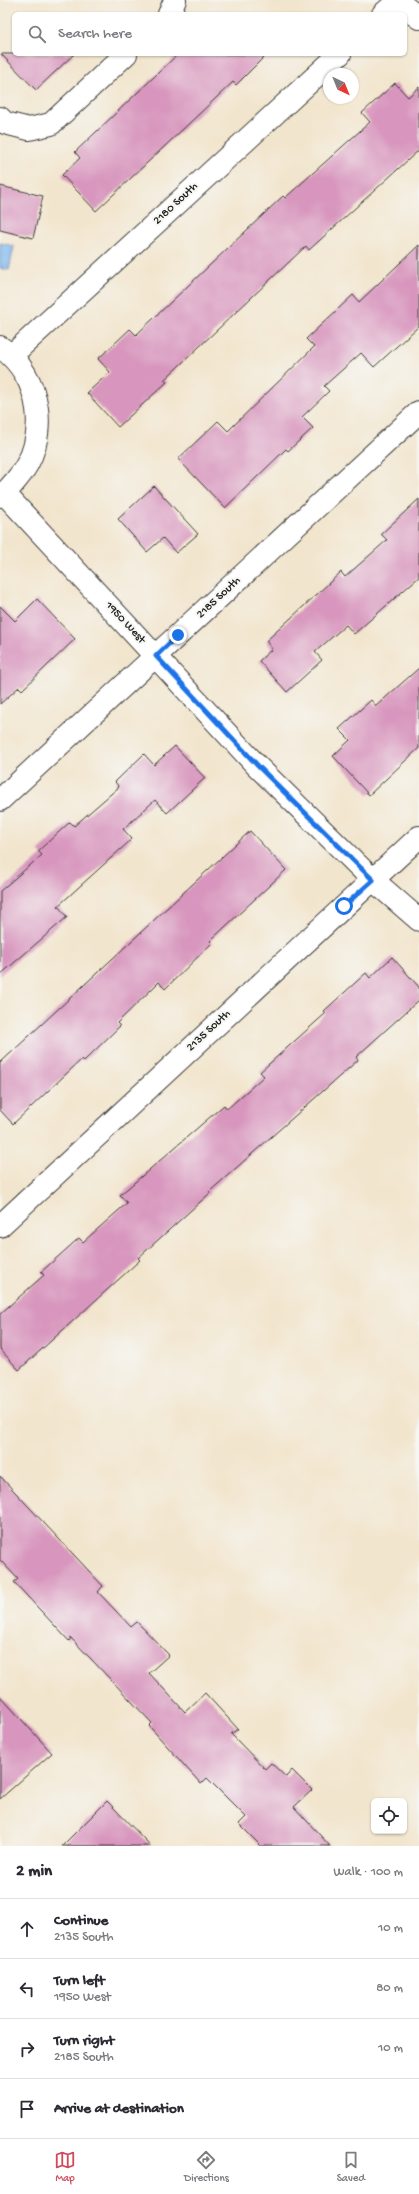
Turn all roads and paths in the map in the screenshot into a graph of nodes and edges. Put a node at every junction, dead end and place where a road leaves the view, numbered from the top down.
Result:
1 (175, 0) edge
2 (392, 5) edge
3 (170, 12) edge
4 (407, 12) edge
5 (407, 12) edge
6 (419, 18) edge
7 (124, 56) edge
8 (338, 56) edge
9 (0, 118) edge
10 (6, 351) edge
11 (419, 412) edge
12 (2, 495) edge
13 (156, 656) junction
14 (0, 800) edge
15 (419, 837) edge
16 (373, 880) junction
17 (419, 920) edge
18 (0, 1226) edge

1 - 3 street
2 - 4 street
5 - 6 street
7 - 9 street
8 - 10 street, 2180 South
10 - 12 street
11 - 13 street, 2185 South
12 - 13 street, 1950 West
13 - 14 street, 2185 South
13 - 16 street, 1950 West
15 - 16 street, 2135 South
16 - 17 street, 1950 West
16 - 18 street, 2135 South

